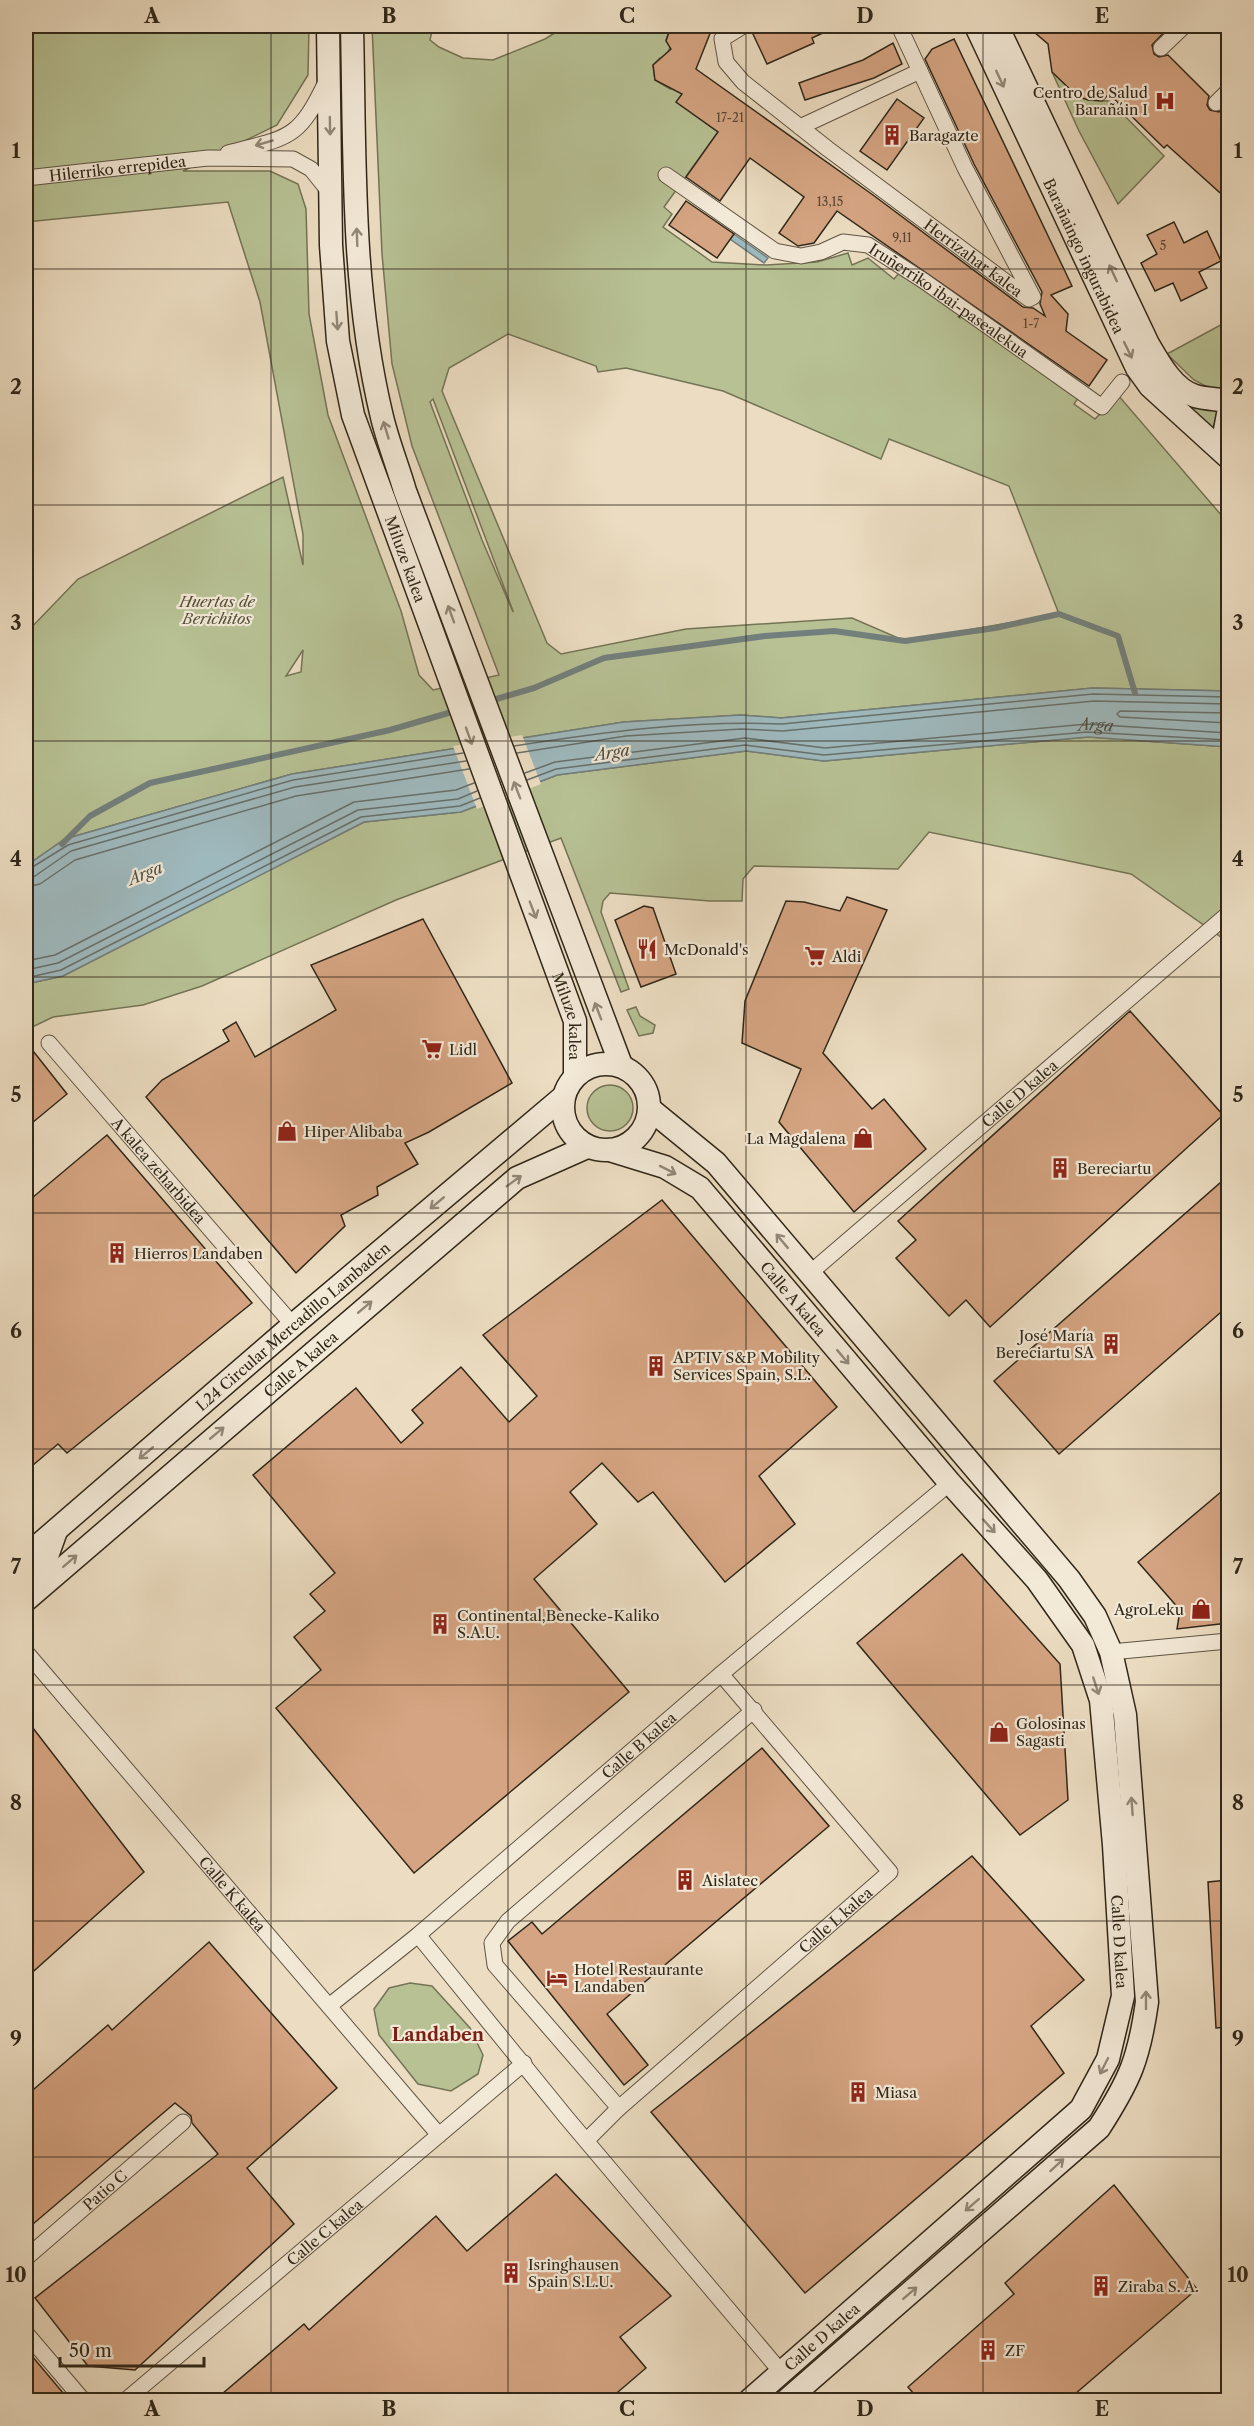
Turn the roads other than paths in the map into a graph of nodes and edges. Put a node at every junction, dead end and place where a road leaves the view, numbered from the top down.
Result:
1 (328, 26) edge
2 (352, 26) edge
3 (743, 26) edge
4 (899, 26) edge
5 (976, 26) edge
6 (997, 26) edge
7 (1184, 26) edge
8 (1225, 26) edge
9 (1228, 29) edge
10 (1161, 48) dead end
11 (920, 71) junction
12 (330, 75) junction
13 (1228, 91) edge
14 (1216, 103) dead end
15 (800, 127) junction
16 (208, 158) junction
17 (666, 175) dead end
18 (26, 178) edge
19 (331, 195) junction
20 (1122, 382) dead end
21 (1228, 401) edge
22 (1228, 414) edge
23 (1228, 452) edge
24 (1228, 457) edge
25 (1228, 914) edge
26 (49, 1043) dead end
27 (621, 1065) junction
28 (575, 1075) junction
29 (562, 1098) junction
30 (650, 1109) junction
31 (587, 1147) junction
32 (613, 1151) junction
33 (810, 1273) junction
34 (293, 1325) junction
35 (917, 1399) junction
36 (970, 1461) joint
37 (950, 1483) junction
38 (1007, 1506) junction
39 (56, 1529) junction
40 (26, 1556) edge
41 (26, 1576) edge
42 (26, 1600) edge
43 (1228, 1641) edge
44 (26, 1652) edge
45 (1111, 1652) junction
46 (721, 1674) junction
47 (754, 1710) junction
48 (418, 1935) junction
49 (329, 2006) junction
50 (524, 2063) junction
51 (619, 2108) junction
52 (183, 2122) dead end
53 (439, 2135) junction
54 (587, 2140) junction
55 (26, 2258) edge
56 (883, 2317) junction
57 (26, 2333) edge
58 (782, 2373) junction
59 (83, 2400) edge
60 (126, 2400) edge
61 (750, 2400) edge
62 (773, 2400) edge
63 (787, 2400) edge

1 - 12 main road, Miluze kalea
27 -> 2 main road, Miluze kalea
3 - 15 street, Herrizahar kalea
4 - 11 street, Herrizahar kalea
5 -> 24 main road, Barañaingo ingurabidea
21 -> 6 main road, Barañaingo ingurabidea
7 - 10 street
8 - 9 street
11 - 15 street
11 - 15 street, Herrizahar kalea
12 -> 16 street, Hilerriko errepidea
12 -> 19 main road, Miluze kalea
13 - 14 street
16 - 18 street, Hilerriko errepidea
16 - 19 street, Hilerriko errepidea
17 - 20 street, Iruñerriko ibai-pasealekua
19 -> 28 main road, Miluze kalea
22 - 23 main road
25 - 33 street, Calle D kalea
26 - 34 street, A kalea zeharbidea
27 - 28 main road
27 - 30 main road
28 - 29 main road
29 - 31 main road
29 -> 34 main road, L24 Circular Mercadillo Lambaden
30 - 32 main road
33 -> 30 main road, Calle A kalea
31 - 32 main road
42 -> 31 main road, Calle A kalea
32 -> 37 main road, Calle A kalea
33 - 35 main road, Calle A kalea
34 -> 39 main road, L24 Circular Mercadillo Lambaden
35 - 36 main road, Calle A kalea
35 - 37 main road
36 - 38 main road, Calle D kalea
37 - 38 main road
37 - 46 street, Calle B kalea
37 -> 58 main road, Calle D kalea
38 - 45 main road, Calle D kalea
39 - 40 main road, L24 Circular Mercadillo Lambaden
39 - 41 main road
43 - 45 street
44 - 49 street, Calle K kalea
56 -> 45 main road, Calle D kalea
46 - 47 street, Calle L kalea
46 - 48 street, Calle B kalea
47 - 51 street
47 - 51 street, Calle L kalea
48 - 49 street, Calle B kalea
48 - 50 street
49 - 53 street, Calle K kalea
50 - 53 street, Calle C kalea
50 - 54 street
51 - 54 street, Calle L kalea
52 - 55 street, Patio C
53 - 60 street, Calle C kalea
54 - 58 street
56 - 58 main road
56 - 63 main road, Calle D kalea
57 - 59 street
58 - 61 main road, Calle D kalea
58 - 62 main road

